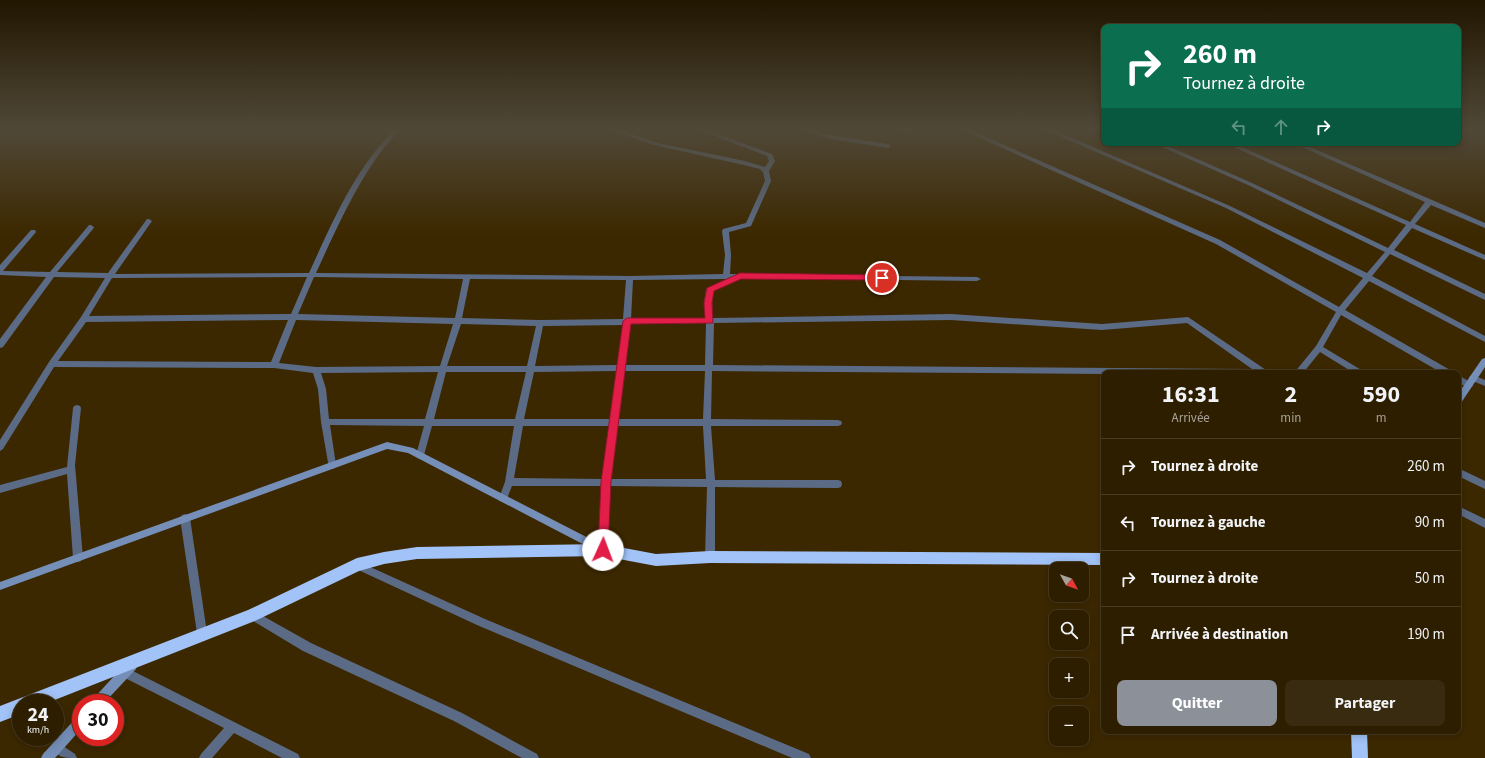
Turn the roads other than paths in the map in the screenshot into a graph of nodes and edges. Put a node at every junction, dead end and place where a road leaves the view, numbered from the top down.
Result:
1 (371, 164) edge
2 (750, 164) edge
3 (770, 164) edge
4 (1043, 164) edge
5 (1129, 164) edge
6 (1205, 164) edge
7 (1277, 164) edge
8 (1345, 164) edge
9 (766, 171) junction
10 (1430, 201) junction
11 (150, 221) dead end
12 (1412, 224) junction
13 (1485, 226) edge
14 (91, 227) dead end
15 (33, 232) dead end
16 (1389, 250) junction
17 (1485, 258) edge
18 (0, 270) edge
19 (0, 273) edge
20 (52, 274) junction
21 (310, 275) junction
22 (110, 276) junction
23 (467, 276) junction
24 (726, 276) junction
25 (740, 276) junction
26 (1368, 277) junction
27 (630, 278) junction
28 (977, 279) dead end
29 (1485, 297) edge
30 (1340, 311) junction
31 (292, 317) junction
32 (84, 319) junction
33 (458, 321) junction
34 (627, 321) junction
35 (710, 321) junction
36 (540, 323) junction
37 (1485, 340) edge
38 (0, 345) edge
39 (1319, 348) junction
40 (1485, 361) edge
41 (52, 364) junction
42 (274, 365) junction
43 (443, 368) junction
44 (620, 368) junction
45 (708, 368) junction
46 (530, 369) junction
47 (316, 370) junction
48 (1260, 370) edge
49 (1301, 370) edge
50 (1355, 370) edge
51 (1444, 370) edge
52 (1101, 372) edge
53 (1461, 379) edge
54 (1471, 381) junction
55 (1485, 383) edge
56 (1461, 396) edge
57 (77, 408) dead end
58 (325, 422) junction
59 (519, 422) junction
60 (613, 422) junction
61 (430, 423) junction
62 (707, 423) junction
63 (838, 423) dead end
64 (0, 447) edge
65 (420, 455) junction
66 (332, 465) junction
67 (71, 469) junction
68 (1461, 473) edge
69 (509, 482) junction
70 (606, 482) junction
71 (711, 484) junction
72 (838, 484) dead end
73 (1485, 485) edge
74 (0, 489) edge
75 (503, 498) junction
76 (1461, 512) edge
77 (185, 518) junction
78 (1485, 524) edge
79 (603, 550) junction
80 (710, 557) junction
81 (78, 558) junction
82 (1101, 559) edge
83 (357, 565) junction
84 (0, 586) edge
85 (252, 615) junction
86 (202, 633) junction
87 (139, 658) junction
88 (125, 672) junction
89 (49, 694) edge
90 (105, 694) edge
91 (12, 709) edge
92 (0, 714) edge
93 (232, 727) junction
94 (72, 731) edge
95 (1359, 734) edge
96 (57, 747) junction
97 (47, 758) edge
98 (71, 758) edge
99 (206, 758) edge
100 (294, 758) edge
101 (533, 758) edge
102 (805, 758) edge
103 (1360, 758) edge

1 - 21 street
2 - 9 street
3 - 9 street
4 - 30 street
5 - 26 street
6 - 16 street
7 - 12 street
8 - 10 street
9 - 24 street
10 - 12 street
10 - 13 street
11 - 22 street
12 - 16 street
12 - 17 street
14 - 20 street
15 - 18 street
16 - 26 street
16 - 29 street
19 - 20 street
20 - 22 street
20 - 38 street
21 - 22 street
21 - 23 street
21 - 31 street
22 - 32 street
23 - 27 street
23 - 33 street
24 - 25 street
24 - 27 street
25 - 28 street
25 - 35 street
26 - 30 street
26 - 37 street
27 - 34 street
30 - 39 street
30 - 51 street
31 - 32 street
31 - 33 street
31 - 42 street
32 - 41 street
33 - 36 street
33 - 43 street
34 - 35 street
34 - 36 street
34 - 44 street
35 - 45 street
35 - 48 street
36 - 46 street
39 - 49 street
39 - 50 street
40 - 54 street
41 - 42 street
41 - 64 street
42 - 47 street
43 - 46 street
43 - 47 street
43 - 61 street
44 - 45 street
44 - 46 street
44 - 60 street
45 - 52 street
45 - 62 street
46 - 59 street
47 - 58 street
53 - 54 street
54 - 55 street
54 - 56 street
57 - 67 street
58 - 61 street
58 - 66 street
59 - 60 street
59 - 61 street
59 - 69 street
60 - 62 street
60 - 70 street
61 - 65 street
62 - 63 street
62 - 71 street
65 - 66 street
65 - 75 street
66 - 77 street
67 - 74 street
67 - 81 street
68 - 73 street
69 - 70 street
69 - 75 street
70 - 71 street
70 - 79 street
71 - 72 street
71 - 80 street
75 - 79 street
76 - 78 street
77 - 81 street
77 - 86 street
79 - 80 highway
79 - 83 highway
80 - 82 highway
81 - 84 street
83 - 85 highway
83 - 102 street
85 - 86 highway
85 - 101 street
86 - 87 highway
87 - 88 street
87 - 89 highway
88 - 90 street
88 - 93 street
91 - 92 highway
93 - 99 street
93 - 100 street
94 - 96 street
95 - 103 highway
96 - 97 street
96 - 98 street

